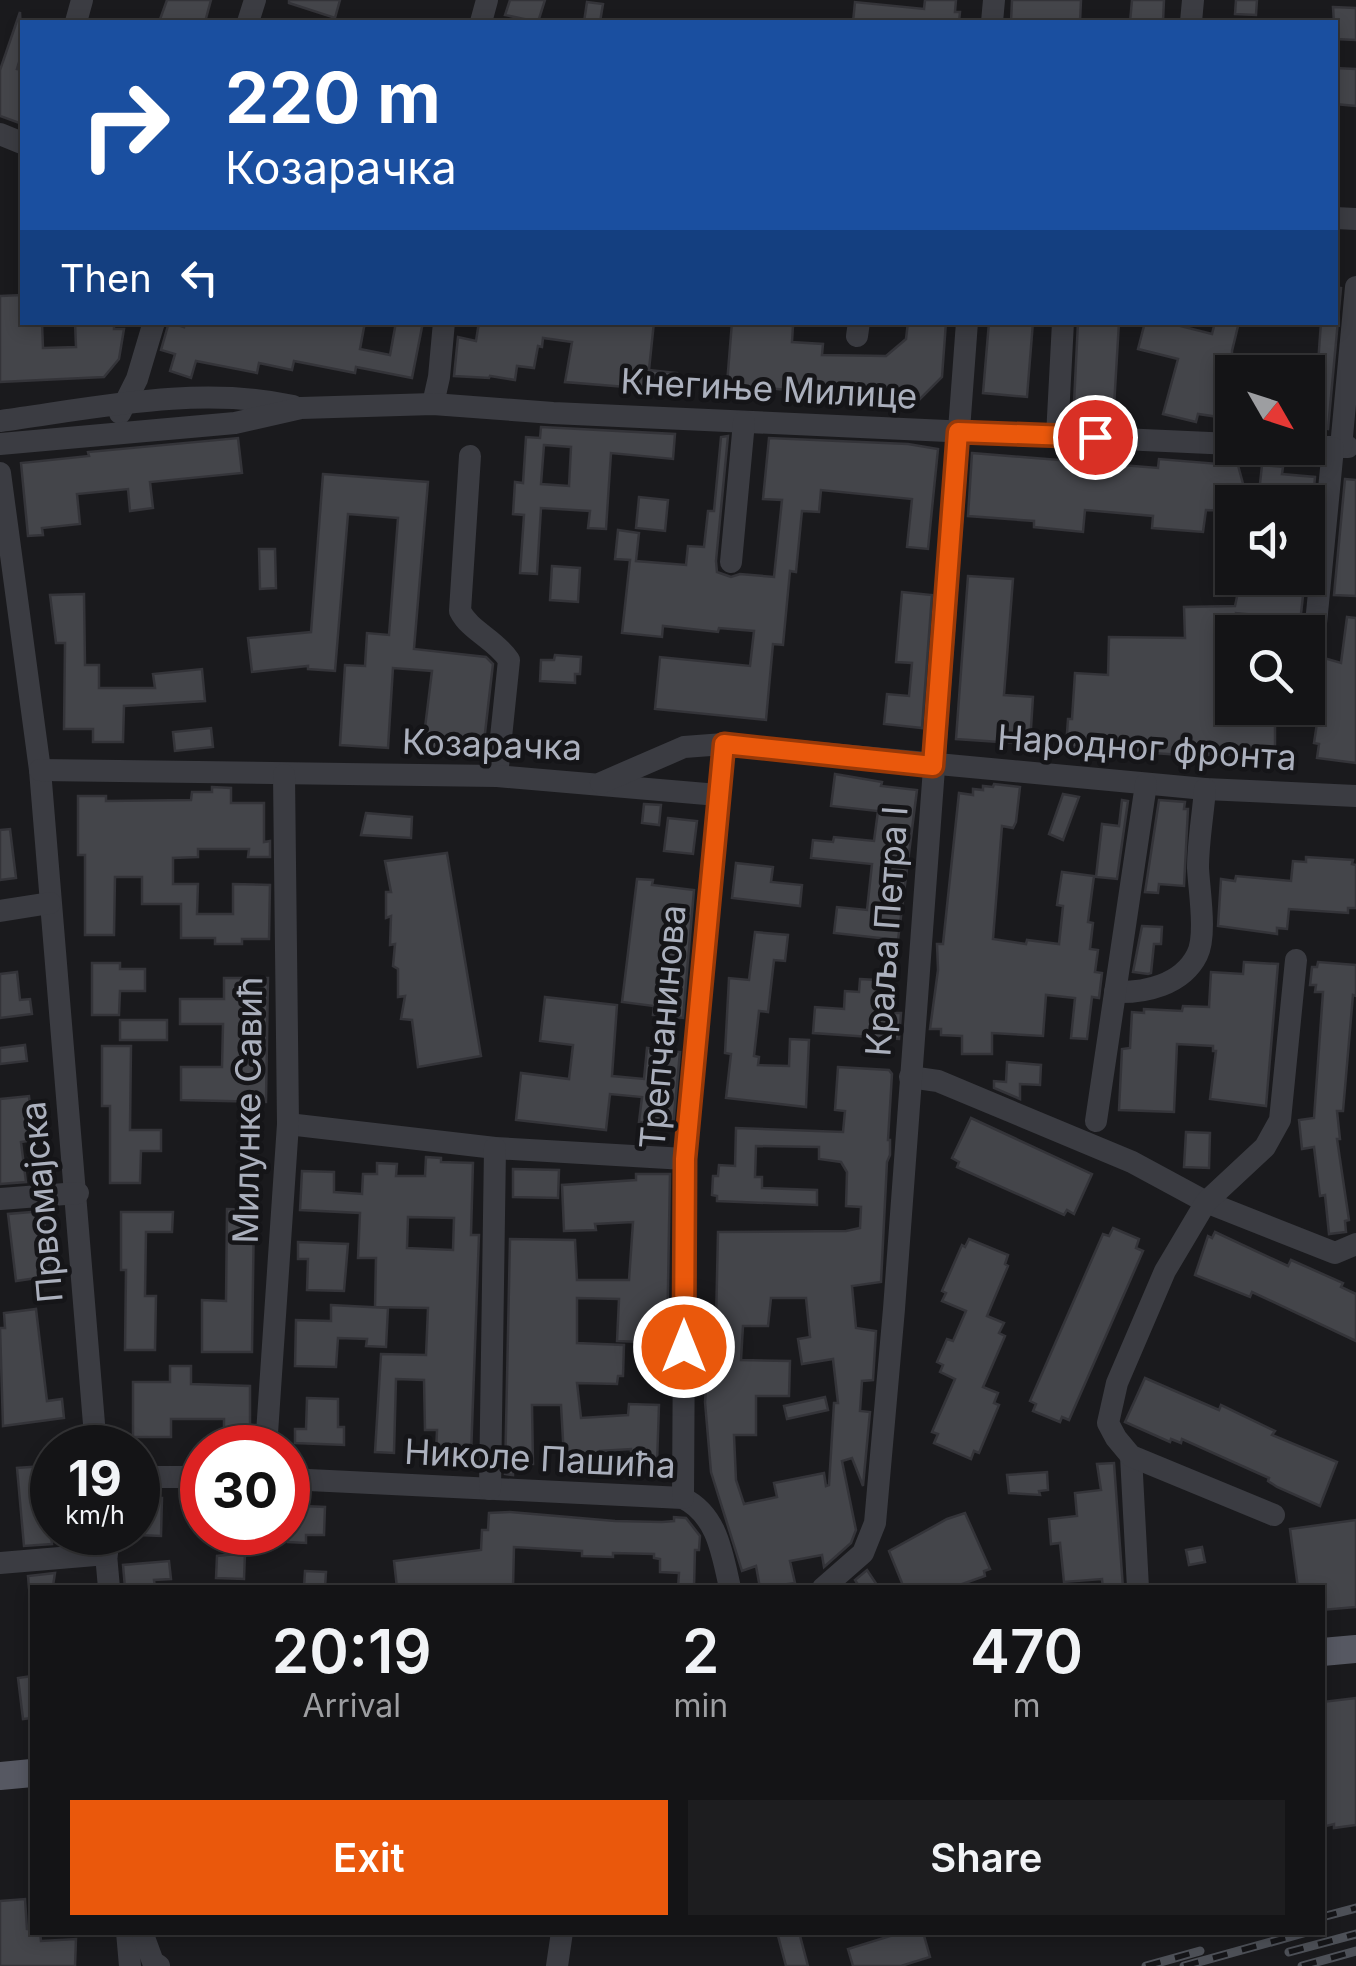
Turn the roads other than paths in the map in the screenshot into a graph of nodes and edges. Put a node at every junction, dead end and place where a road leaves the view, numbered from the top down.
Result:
1 (1356, 287) edge
2 (1356, 298) edge
3 (153, 325) edge
4 (444, 325) edge
5 (967, 325) edge
6 (1064, 325) edge
7 (125, 404) junction
8 (432, 404) junction
9 (302, 408) junction
10 (0, 420) edge
11 (744, 422) junction
12 (958, 432) junction
13 (108, 434) junction
14 (1057, 436) junction
15 (1215, 443) edge
16 (0, 444) edge
17 (1343, 448) edge
18 (470, 456) dead end
19 (0, 473) edge
20 (732, 562) dead end
21 (1318, 615) edge
22 (724, 744) junction
23 (933, 766) junction
24 (40, 770) junction
25 (284, 774) junction
26 (498, 776) junction
27 (601, 783) junction
28 (1146, 784) junction
29 (1205, 789) junction
30 (718, 795) junction
31 (1356, 796) edge
32 (50, 903) junction
33 (0, 910) edge
34 (1296, 960) dead end
35 (1115, 992) junction
36 (910, 1077) junction
37 (1096, 1122) dead end
38 (288, 1124) junction
39 (495, 1148) junction
40 (685, 1159) junction
41 (78, 1192) junction
42 (0, 1199) edge
43 (1206, 1202) junction
44 (1346, 1249) edge
45 (1356, 1266) edge
46 (94, 1425) edge
47 (268, 1425) edge
48 (1131, 1456) junction
49 (310, 1480) edge
50 (490, 1489) junction
51 (682, 1498) junction
52 (1274, 1515) dead end
53 (42, 1555) edge
54 (106, 1555) edge
55 (0, 1563) edge
56 (109, 1585) edge
57 (729, 1585) edge
58 (826, 1585) edge
59 (1138, 1585) edge
60 (1356, 1649) edge
61 (1325, 1652) edge
62 (30, 1773) edge
63 (0, 1776) edge
64 (127, 1935) edge
65 (143, 1935) edge
66 (562, 1935) edge
67 (130, 1966) edge
68 (159, 1966) edge
69 (557, 1966) edge

1 - 2 street
2 - 17 street
3 - 7 street
4 - 8 street
5 - 12 street, Краља Петра I
6 - 14 street
7 - 9 street
7 - 10 street
7 - 13 street
8 - 9 street, Кнегиње Милице
8 - 11 street, Кнегиње Милице
9 - 13 street
11 - 12 street, Кнегиње Милице
11 - 20 street
12 - 14 street, Кнегиње Милице
12 - 23 street, Краља Петра I
13 - 16 street
14 - 15 street, Кнегиње Милице
17 - 21 street
18 - 26 street
19 - 24 street, Првомајска
22 - 23 street, Козарачка
22 - 27 street, Козарачка
22 - 30 street, Трепчанинова
23 - 28 street, Народног фронта
23 - 36 street, Краља Петра I
24 - 25 street, Козарачка
24 - 32 street, Првомајска
25 - 26 street, Козарачка
25 - 38 street, Милунке Савић
26 - 27 street, Козарачка
27 - 30 street
28 - 29 street, Народног фронта
28 - 35 street
29 - 31 street, Народног фронта
29 - 35 street
30 - 40 street, Трепчанинова
32 - 33 street
32 - 41 street, Првомајска
34 - 43 street
35 - 37 street
36 - 43 street
36 - 58 street, Краља Петра I
38 - 39 street
38 - 47 street, Милунке Савић
39 - 40 street
39 - 50 street
40 - 51 street, Трепчанинова
41 - 42 street
41 - 46 street, Првомајска
43 - 44 street
43 - 48 street
44 - 45 street
48 - 52 street
48 - 59 street
49 - 50 street, Николе Пашића
50 - 51 street, Николе Пашића
51 - 57 street, Николе Пашића
53 - 55 street
54 - 56 street
60 - 61 main road
62 - 63 main road
64 - 67 street
65 - 68 street
66 - 69 street

